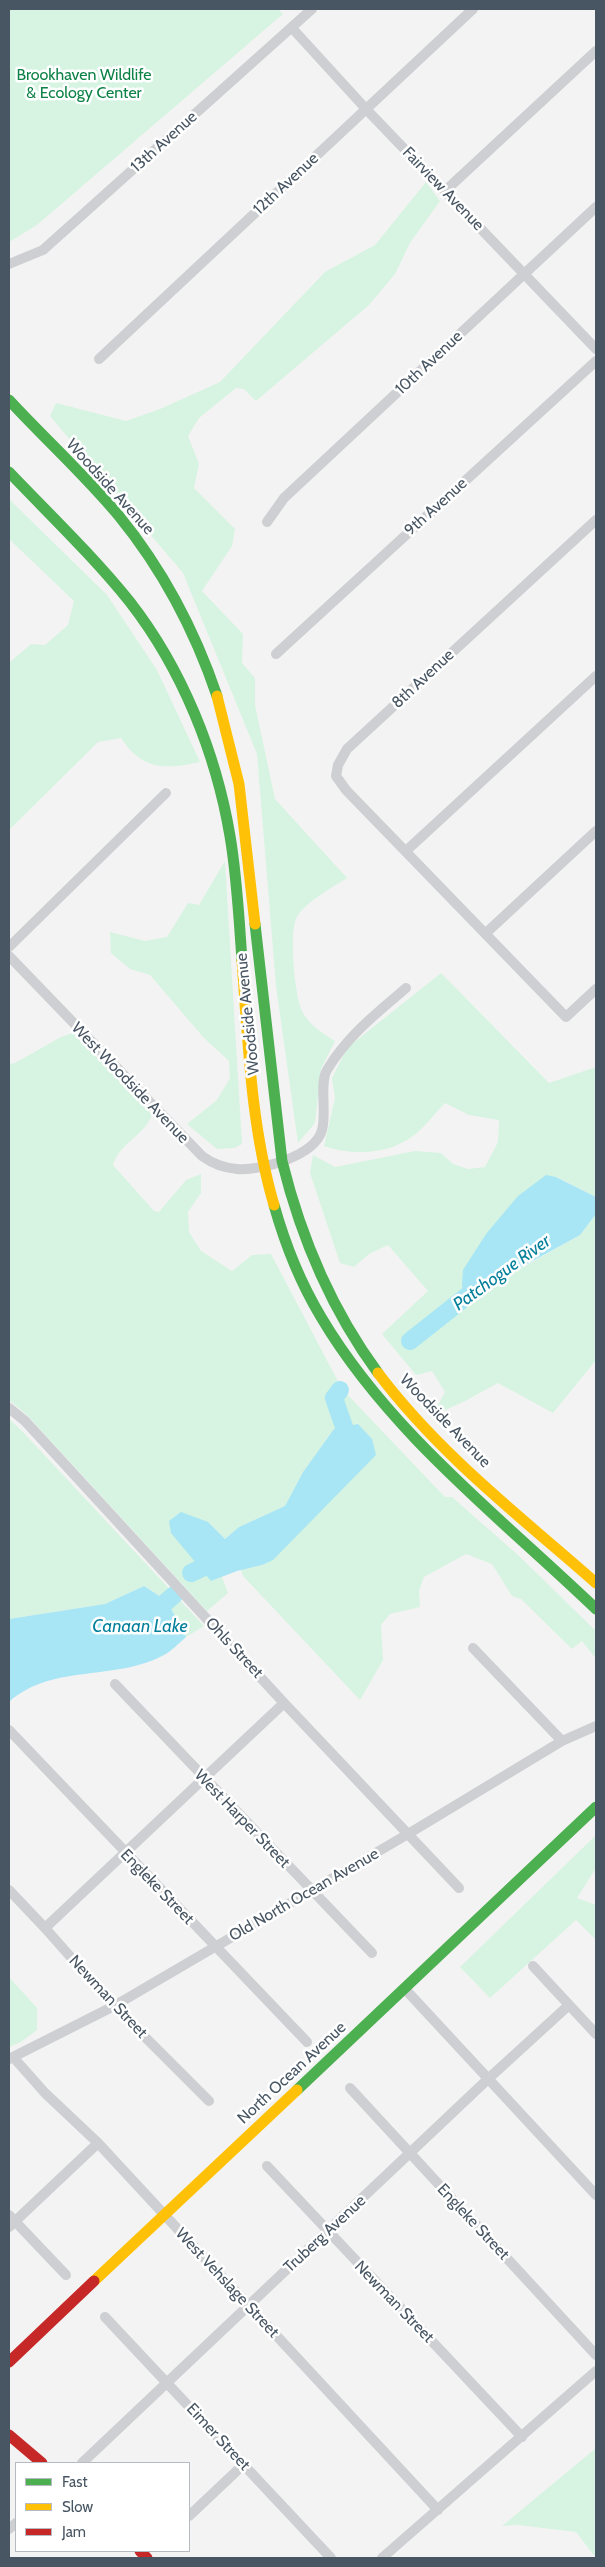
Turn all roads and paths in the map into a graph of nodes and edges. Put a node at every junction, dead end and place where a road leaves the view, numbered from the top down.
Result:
1 (312, 9) edge
2 (473, 9) edge
3 (292, 28) junction
4 (596, 51) edge
5 (366, 109) junction
6 (444, 191) junction
7 (596, 207) edge
8 (9, 264) edge
9 (524, 274) junction
10 (596, 349) edge
11 (99, 359) dead end
12 (596, 361) edge
13 (9, 400) edge
14 (9, 472) edge
15 (596, 520) edge
16 (266, 522) dead end
17 (276, 654) dead end
18 (596, 676) edge
19 (166, 794) dead end
20 (596, 830) edge
21 (406, 850) junction
22 (486, 933) junction
23 (9, 947) edge
24 (9, 956) edge
25 (406, 988) dead end
26 (596, 989) edge
27 (272, 1164) junction
28 (9, 1408) edge
29 (596, 1583) edge
30 (596, 1609) edge
31 (473, 1648) dead end
32 (115, 1684) dead end
33 (284, 1703) junction
34 (596, 1726) edge
35 (9, 1730) edge
36 (562, 1741) junction
37 (203, 1779) junction
38 (596, 1807) edge
39 (408, 1834) junction
40 (125, 1854) junction
41 (460, 1888) dead end
42 (9, 1890) edge
43 (310, 1890) junction
44 (45, 1928) junction
45 (214, 1947) junction
46 (372, 1953) dead end
47 (533, 1966) dead end
48 (405, 1989) junction
49 (569, 2005) junction
50 (114, 2006) junction
51 (596, 2034) edge
52 (307, 2042) dead end
53 (12, 2058) edge
54 (488, 2079) junction
55 (350, 2088) dead end
56 (209, 2101) dead end
57 (98, 2143) junction
58 (410, 2154) junction
59 (267, 2166) dead end
60 (596, 2196) edge
61 (165, 2215) junction
62 (11, 2221) edge
63 (327, 2231) junction
64 (66, 2275) dead end
65 (248, 2306) junction
66 (105, 2316) dead end
67 (596, 2355) edge
68 (9, 2362) edge
69 (596, 2371) edge
70 (167, 2382) junction
71 (9, 2435) edge
72 (522, 2437) junction
73 (41, 2462) edge
74 (83, 2462) edge
75 (243, 2465) junction
76 (438, 2510) junction
77 (190, 2515) edge
78 (331, 2558) edge
79 (382, 2558) edge

1 - 3 street, 13th Avenue
2 - 5 street, 12th Avenue
3 - 5 street, Fairview Avenue
3 - 8 street, 13th Avenue
4 - 6 street
5 - 6 street, Fairview Avenue
5 - 11 street, 12th Avenue
6 - 9 street, Fairview Avenue
7 - 9 street, 10th Avenue
9 - 10 street, Fairview Avenue
9 - 16 street, 10th Avenue
12 - 17 street, 9th Avenue
13 - 27 main road, Woodside Avenue
14 - 27 main road, Woodside Avenue
15 - 21 street, 8th Avenue
18 - 21 street
19 - 23 street
20 - 22 street
21 - 22 street
22 - 26 street
24 - 27 street, West Woodside Avenue
25 - 27 street, West Woodside Avenue
27 - 29 main road, Woodside Avenue
27 - 30 main road, Woodside Avenue
28 - 33 street, Ohls Street
31 - 36 street
32 - 37 street, West Harper Street
33 - 37 street
33 - 39 street, Ohls Street
34 - 36 street, Old North Ocean Avenue
35 - 40 street, Engleke Street
36 - 39 street, Old North Ocean Avenue
37 - 40 street
37 - 43 street, West Harper Street
38 - 48 main road, North Ocean Avenue
39 - 41 street, Ohls Street
39 - 43 street, Old North Ocean Avenue
40 - 44 street
40 - 45 street, Engleke Street
42 - 44 street, Newman Street
43 - 45 street, Old North Ocean Avenue
43 - 46 street, West Harper Street
44 - 50 street, Newman Street
45 - 50 street, Old North Ocean Avenue
45 - 52 street, Engleke Street
47 - 49 street
48 - 54 street
48 - 61 main road, North Ocean Avenue
49 - 51 street
49 - 54 street, Truberg Avenue
50 - 53 street, Old North Ocean Avenue
50 - 56 street, Newman Street
53 - 57 street, West Vehslage Street
54 - 58 street, Truberg Avenue
54 - 60 street
55 - 58 street, Engleke Street
57 - 61 street, West Vehslage Street
57 - 62 street
58 - 63 street, Truberg Avenue
58 - 67 street, Engleke Street
59 - 63 street, Newman Street
61 - 65 street, West Vehslage Street
61 - 68 main road, North Ocean Avenue
62 - 64 street
63 - 65 street, Truberg Avenue
63 - 72 street, Newman Street
65 - 70 street, Truberg Avenue
65 - 76 street, West Vehslage Street
66 - 70 street, Eimer Street
69 - 72 street
70 - 74 street, Truberg Avenue
70 - 75 street, Eimer Street
71 - 73 main road
72 - 76 street
75 - 77 street
75 - 78 street, Eimer Street
76 - 79 street

